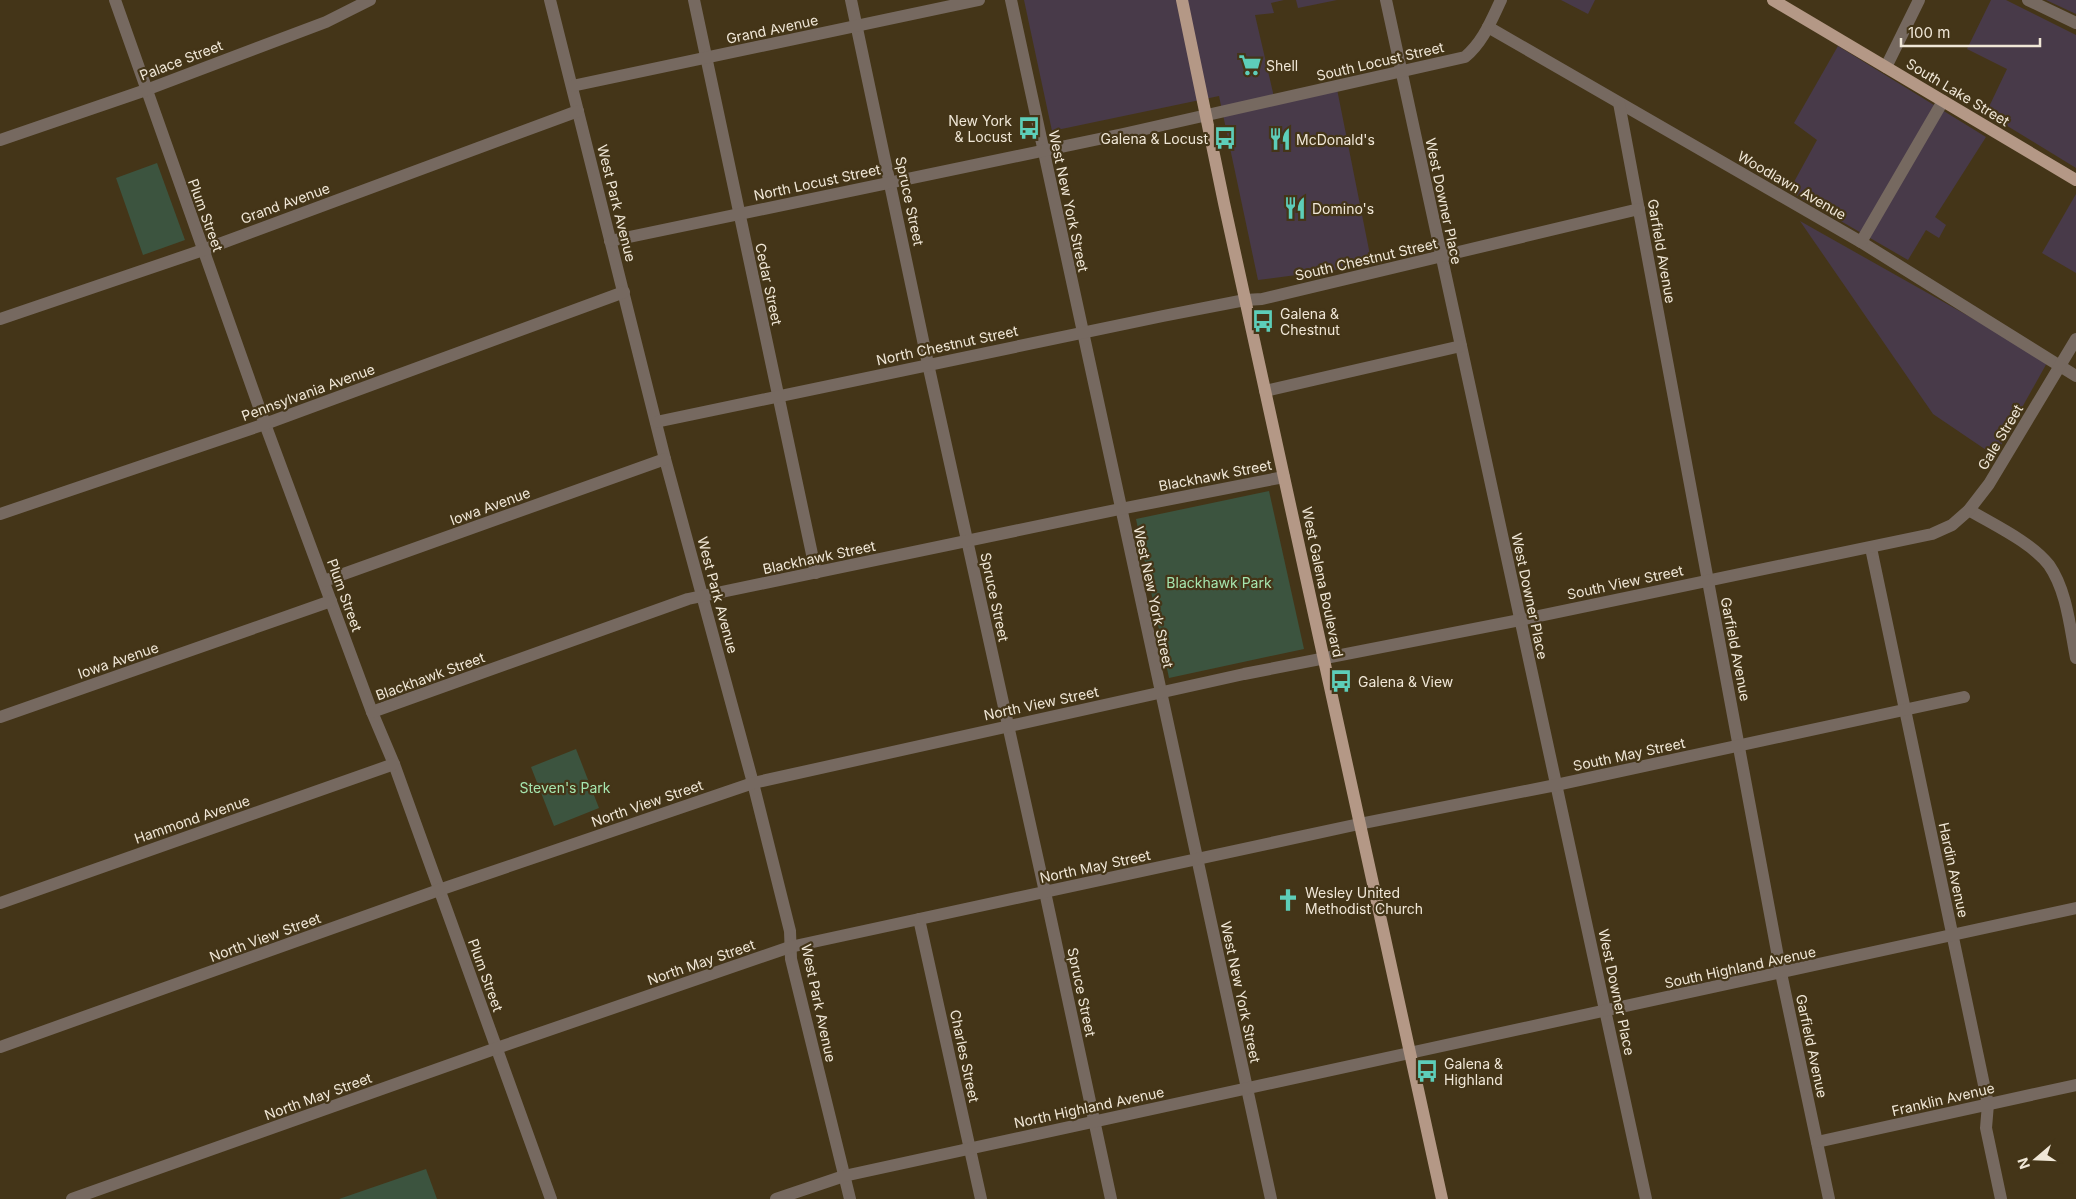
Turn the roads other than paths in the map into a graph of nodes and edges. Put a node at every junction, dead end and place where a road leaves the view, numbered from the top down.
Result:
1 (115, 0) edge
2 (370, 0) edge
3 (550, 0) edge
4 (694, 0) edge
5 (851, 0) edge
6 (979, 0) edge
7 (1011, 0) edge
8 (1182, 0) edge
9 (1386, 0) edge
10 (1501, 0) edge
11 (1772, 0) edge
12 (1919, 0) edge
13 (2028, 0) edge
14 (2076, 23) edge
15 (856, 26) junction
16 (1488, 28) junction
17 (706, 58) junction
18 (1886, 67) junction
19 (1401, 72) junction
20 (572, 86) junction
21 (146, 90) junction
22 (1943, 101) junction
23 (1619, 103) junction
24 (578, 111) junction
25 (1206, 116) junction
26 (0, 140) edge
27 (1043, 150) junction
28 (2076, 180) edge
29 (891, 182) junction
30 (1639, 209) junction
31 (739, 214) junction
32 (610, 241) junction
33 (1861, 242) junction
34 (203, 250) junction
35 (1441, 257) junction
36 (624, 292) junction
37 (1245, 300) junction
38 (0, 319) edge
39 (1082, 333) junction
40 (2076, 339) edge
41 (1461, 346) junction
42 (928, 364) junction
43 (2060, 366) junction
44 (2076, 376) edge
45 (1265, 391) junction
46 (778, 396) junction
47 (656, 422) junction
48 (265, 424) junction
49 (665, 459) junction
50 (1284, 476) junction
51 (1120, 509) junction
52 (1969, 510) junction
53 (0, 514) edge
54 (1932, 534) joint
55 (967, 542) junction
56 (1871, 548) junction
57 (816, 573) junction
58 (1707, 580) junction
59 (324, 581) junction
60 (703, 596) junction
61 (331, 601) junction
62 (1520, 620) junction
63 (1324, 657) junction
64 (2076, 658) edge
65 (1160, 693) junction
66 (1964, 697) dead end
67 (1906, 710) junction
68 (372, 712) junction
69 (0, 717) edge
70 (1007, 726) junction
71 (1739, 746) junction
72 (394, 764) junction
73 (753, 783) junction
74 (1556, 785) junction
75 (1359, 824) junction
76 (1197, 860) junction
77 (439, 890) junction
78 (1045, 892) junction
79 (0, 903) edge
80 (2076, 908) edge
81 (920, 919) junction
82 (1953, 935) junction
83 (790, 947) junction
84 (1781, 973) junction
85 (1605, 1012) junction
86 (0, 1047) edge
87 (496, 1048) junction
88 (1410, 1054) junction
89 (2076, 1085) edge
90 (1246, 1089) junction
91 (1988, 1104) junction
92 (1095, 1121) junction
93 (1818, 1142) junction
94 (970, 1149) junction
95 (844, 1176) junction
96 (72, 1199) edge
97 (551, 1199) edge
98 (776, 1199) edge
99 (850, 1199) edge
100 (981, 1199) edge
101 (1110, 1199) edge
102 (1270, 1199) edge
103 (1442, 1199) edge
104 (1646, 1199) edge
105 (1829, 1199) edge
106 (2001, 1199) edge

1 - 21 street, Plum Street
2 - 21 street, Palace Street
3 - 20 street, West Park Avenue
4 - 17 street, Cedar Street
5 - 15 street, Spruce Street
6 - 15 street, Grand Avenue
7 - 27 street, West New York Street
8 - 25 main road, West Galena Boulevard
9 - 19 street, West Downer Place
10 - 16 street, South Locust Street
11 - 18 main road, South Lake Street
12 - 18 street
13 - 14 street
15 - 17 street, Grand Avenue
15 - 29 street, Spruce Street
16 - 19 street, South Locust Street
16 - 23 street, Woodlawn Avenue
17 - 20 street, Grand Avenue
17 - 31 street, Cedar Street
18 - 22 main road, South Lake Street
19 - 25 street, South Locust Street
19 - 35 street, West Downer Place
20 - 24 street, West Park Avenue
21 - 26 street, Palace Street
21 - 34 street, Plum Street
22 - 28 main road, South Lake Street
22 - 33 street
23 - 30 street, Garfield Avenue
23 - 33 street, Woodlawn Avenue
24 - 32 street, West Park Avenue
24 - 34 street, Grand Avenue
25 - 27 street, North Locust Street
25 - 37 main road, West Galena Boulevard
27 - 29 street, North Locust Street
27 - 39 street, West New York Street
29 - 31 street, North Locust Street
29 - 42 street, Spruce Street
30 - 35 street, South Chestnut Street
30 - 58 street, Garfield Avenue
31 - 32 street, North Locust Street
31 - 46 street, Cedar Street
32 - 36 street, West Park Avenue
33 - 43 street, Woodlawn Avenue
34 - 38 street, Grand Avenue
34 - 48 street, Plum Street
35 - 37 street, South Chestnut Street
35 - 41 street, West Downer Place
36 - 47 street, West Park Avenue
36 - 48 street, Pennsylvania Avenue
37 - 39 street, North Chestnut Street
37 - 45 main road, West Galena Boulevard
39 - 42 street, North Chestnut Street
39 - 51 street, West New York Street
40 - 43 street, Gale Street
41 - 45 street
41 - 62 street, West Downer Place
42 - 46 street, North Chestnut Street
42 - 55 street, Spruce Street
43 - 44 street, Woodlawn Avenue
43 - 52 street, Gale Street
45 - 50 main road, West Galena Boulevard
46 - 47 street, North Chestnut Street
46 - 57 street, Cedar Street
47 - 49 street, West Park Avenue
48 - 53 street, Pennsylvania Avenue
48 - 59 street, Plum Street
49 - 59 street, Iowa Avenue
49 - 60 street, West Park Avenue
50 - 51 street, Blackhawk Street
50 - 63 main road, West Galena Boulevard
51 - 55 street, Blackhawk Street
51 - 65 street, West New York Street
52 - 54 street, Gale Street
52 - 64 street
54 - 56 street, South View Street
55 - 57 street, Blackhawk Street
55 - 70 street, Spruce Street
56 - 58 street, South View Street
56 - 67 street, Hardin Avenue
57 - 60 street, Blackhawk Street
58 - 62 street, South View Street
58 - 71 street, Garfield Avenue
59 - 61 street, Plum Street
60 - 68 street, Blackhawk Street
60 - 73 street, West Park Avenue
61 - 68 street, Plum Street
61 - 69 street, Iowa Avenue
62 - 63 street, South View Street
62 - 74 street, West Downer Place
63 - 65 street, North View Street
63 - 75 main road, West Galena Boulevard
65 - 70 street, North View Street
65 - 76 street, West New York Street
66 - 67 street, South May Street
67 - 71 street, South May Street
67 - 82 street, Hardin Avenue
68 - 72 street, Plum Street
70 - 73 street, North View Street
70 - 78 street, Spruce Street
71 - 74 street, South May Street
71 - 84 street, Garfield Avenue
72 - 77 street, Plum Street
72 - 79 street, Hammond Avenue
73 - 77 street, North View Street
73 - 83 street, West Park Avenue
74 - 75 street, South May Street
74 - 85 street, West Downer Place
75 - 76 street, North May Street
75 - 88 main road, West Galena Boulevard
76 - 78 street, North May Street
76 - 90 street, West New York Street
77 - 86 street, North View Street
77 - 87 street, Plum Street
78 - 81 street, North May Street
78 - 92 street, Spruce Street
80 - 82 street, South Highland Avenue
81 - 83 street, North May Street
81 - 94 street, Charles Street
82 - 84 street, South Highland Avenue
82 - 91 street, Hardin Avenue
83 - 87 street, North May Street
83 - 95 street, West Park Avenue
84 - 85 street, South Highland Avenue
84 - 93 street, Garfield Avenue
85 - 88 street, South Highland Avenue
85 - 104 street, West Downer Place
87 - 96 street, North May Street
87 - 97 street, Plum Street
88 - 90 street, North Highland Avenue
88 - 103 main road, West Galena Boulevard
89 - 91 street, Franklin Avenue
90 - 92 street, North Highland Avenue
90 - 102 street, West New York Street
91 - 93 street, Franklin Avenue
91 - 106 street, Hardin Avenue
92 - 94 street, North Highland Avenue
92 - 101 street, Spruce Street
93 - 105 street, Garfield Avenue
94 - 95 street, North Highland Avenue
94 - 100 street, Charles Street
95 - 98 street, North Highland Avenue
95 - 99 street, West Park Avenue

